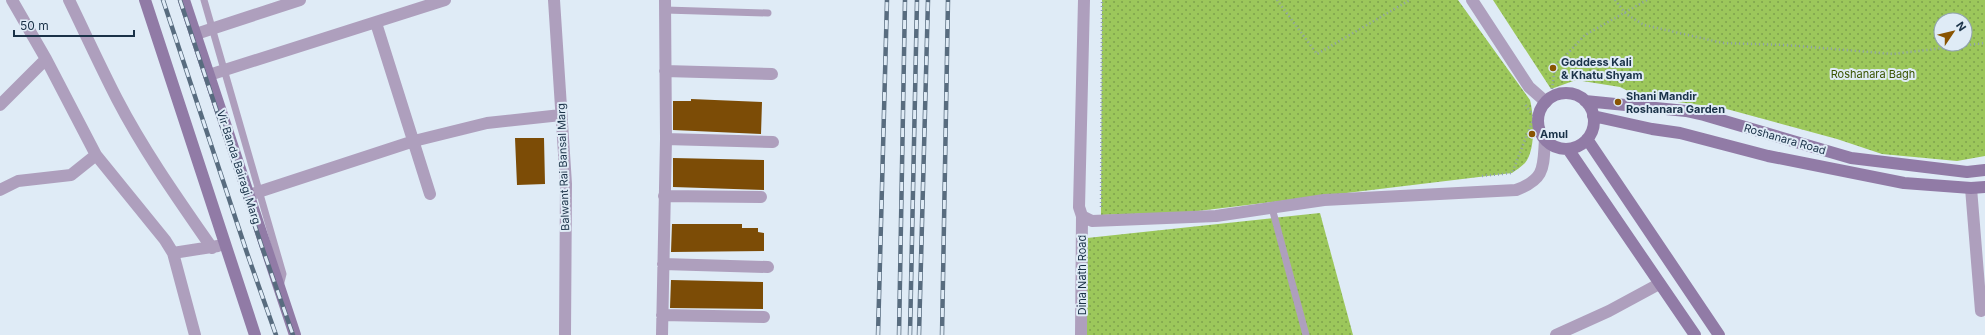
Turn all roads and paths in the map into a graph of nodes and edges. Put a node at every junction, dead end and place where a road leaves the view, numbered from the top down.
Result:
1 (12, 0) edge
2 (70, 0) edge
3 (145, 0) edge
4 (184, 0) edge
5 (204, 0) edge
6 (300, 0) edge
7 (445, 0) edge
8 (554, 0) edge
9 (1084, 0) edge
10 (1102, 0) edge
11 (1277, 0) edge
12 (1410, 0) edge
13 (1472, 0) edge
14 (1615, 0) edge
15 (1647, 0) edge
16 (665, 5) edge
17 (768, 13) dead end
18 (1626, 14) junction
19 (376, 23) junction
20 (212, 28) junction
21 (196, 34) junction
22 (1985, 43) edge
23 (46, 59) junction
24 (225, 70) junction
25 (665, 71) junction
26 (772, 74) dead end
27 (209, 75) junction
28 (1521, 98) dead end
29 (1550, 98) junction
30 (1585, 101) junction
31 (0, 105) edge
32 (562, 115) junction
33 (1593, 116) junction
34 (666, 139) junction
35 (1545, 139) junction
36 (1587, 140) junction
37 (414, 141) junction
38 (773, 142) dead end
39 (1568, 149) junction
40 (96, 155) junction
41 (1985, 170) edge
42 (1474, 177) dead end
43 (1985, 187) edge
44 (1972, 188) junction
45 (0, 190) edge
46 (254, 193) junction
47 (430, 194) dead end
48 (664, 196) junction
49 (761, 197) dead end
50 (1272, 208) junction
51 (1101, 215) dead end
52 (1082, 216) junction
53 (225, 245) junction
54 (212, 248) junction
55 (173, 253) junction
56 (663, 264) junction
57 (768, 267) dead end
58 (1659, 284) junction
59 (1982, 311) dead end
60 (662, 315) junction
61 (764, 317) dead end
62 (1561, 334) edge
63 (195, 335) edge
64 (255, 335) edge
65 (295, 335) edge
66 (565, 335) edge
67 (662, 335) edge
68 (1082, 335) edge
69 (1306, 335) edge
70 (1695, 335) edge
71 (1719, 335) edge

1 - 23 street
2 - 54 street
3 - 53 street
4 - 21 street, Vir Banda Bairagi Marg
5 - 20 lane
6 - 20 street
7 - 19 street
8 - 32 street, Balwant Rai Bansal Marg
9 - 52 street, Dina Nath Road
10 - 51 path
11 - 12 path
13 - 29 street
14 - 18 path
15 - 18 path
16 - 17 lane
16 - 25 street
18 - 22 path
18 - 29 path
19 - 24 street
19 - 37 street
20 - 21 street
20 - 24 lane
21 - 27 street, Vir Banda Bairagi Marg
23 - 31 street
23 - 40 street
24 - 27 street
24 - 46 lane
25 - 26 street
25 - 34 street
27 - 46 street, Vir Banda Bairagi Marg
28 - 42 path
29 - 30 street
29 - 35 street
30 - 33 street
30 - 41 street, Roshanara Road
32 - 37 street
32 - 66 street, Balwant Rai Bansal Marg
33 - 36 street
33 - 44 street, Roshanara Road
34 - 38 street
34 - 48 street
35 - 39 street
35 - 50 street
36 - 39 street
36 - 71 street
37 - 46 street
37 - 47 street
39 - 58 street
40 - 45 street
40 - 55 street
43 - 44 street, Roshanara Road
44 - 59 street
46 - 65 street, Vir Banda Bairagi Marg
48 - 49 street
48 - 56 street
50 - 52 street
50 - 69 lane
52 - 68 street, Dina Nath Road
53 - 54 street
53 - 64 street
54 - 55 street
55 - 63 street
56 - 57 street
56 - 60 street
58 - 62 street
58 - 70 street
60 - 61 street
60 - 67 street

